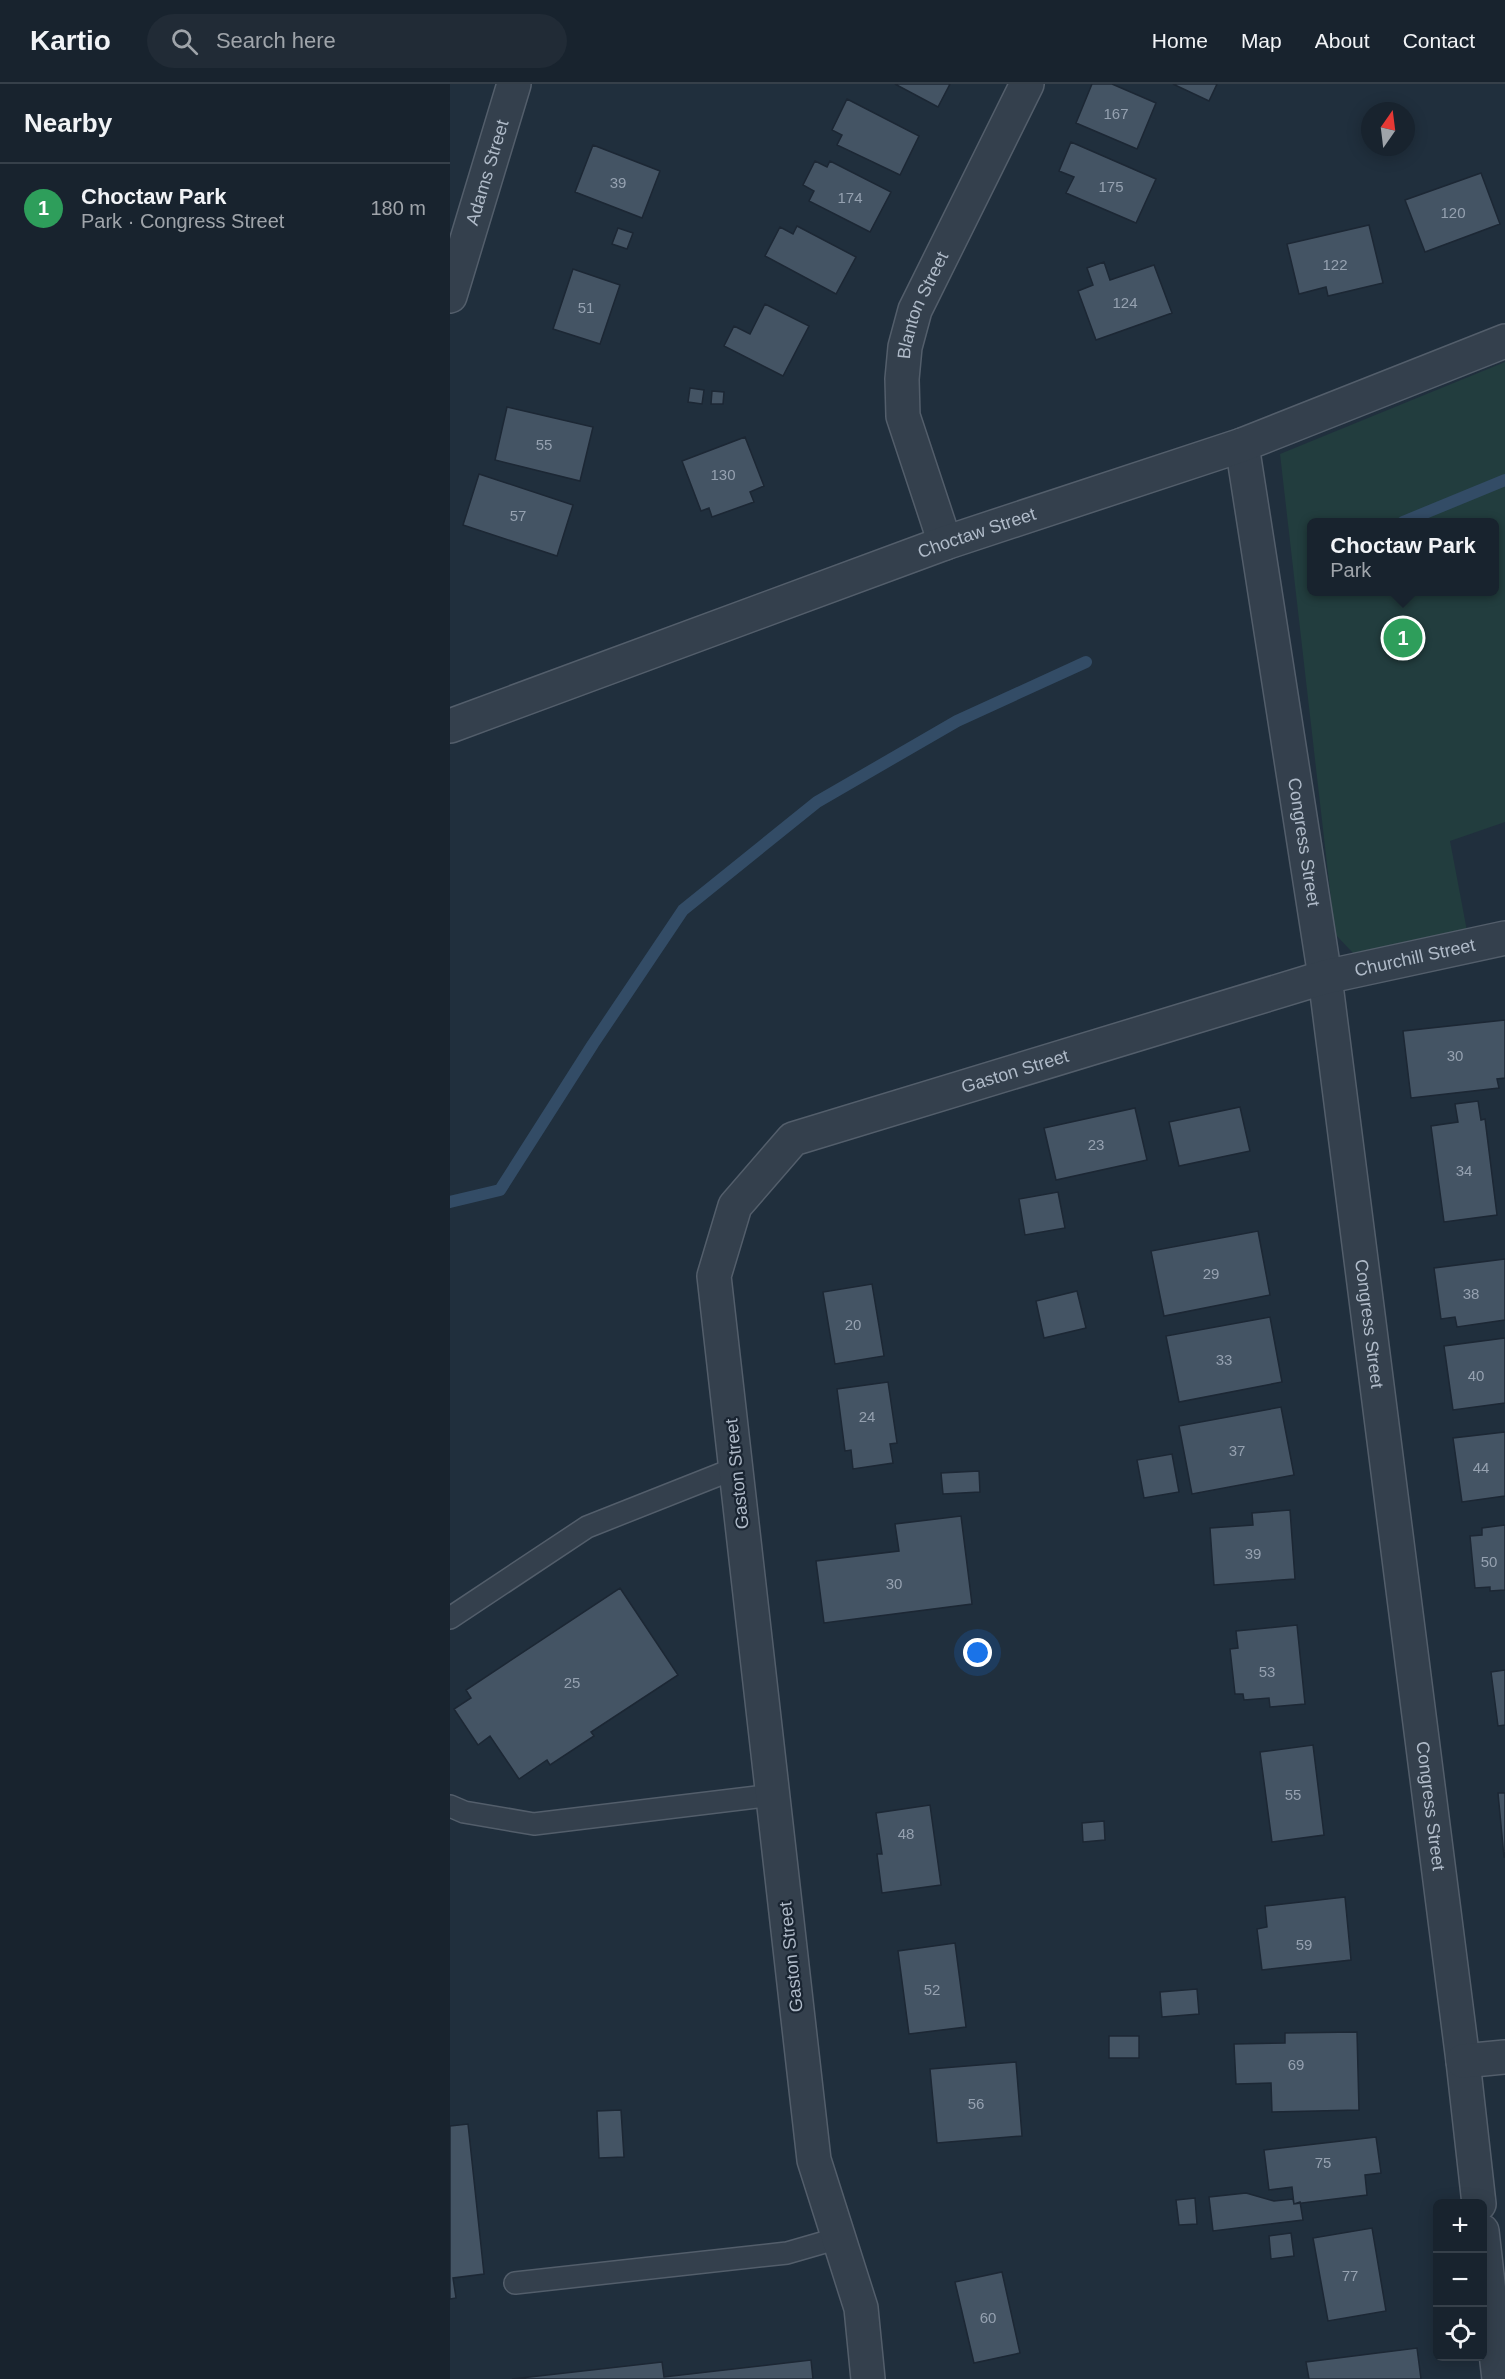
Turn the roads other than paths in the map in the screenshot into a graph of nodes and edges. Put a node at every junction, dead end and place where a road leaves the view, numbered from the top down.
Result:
1 (514, 84) edge
2 (1027, 84) edge
3 (450, 296) edge
4 (1505, 341) edge
5 (1242, 445) junction
6 (945, 543) junction
7 (450, 726) edge
8 (1505, 938) edge
9 (1324, 977) junction
10 (736, 1468) junction
11 (450, 1618) edge
12 (773, 1795) junction
13 (450, 1806) edge
14 (1505, 2057) edge
15 (1463, 2061) junction
16 (1478, 2199) edge
17 (839, 2238) junction
18 (1485, 2253) edge
19 (514, 2283) dead end
20 (868, 2379) edge
21 (1499, 2379) edge

1 - 3 street, Adams Street
2 - 6 street, Blanton Street
4 - 5 street, Choctaw Street
5 - 6 street, Choctaw Street
5 - 9 street, Congress Street
6 - 7 street, Choctaw Street
8 - 9 street, Churchill Street
9 - 10 street, Gaston Street
9 - 15 street, Congress Street
10 - 11 lane
10 - 12 street, Gaston Street
12 - 13 lane
12 - 17 street, Gaston Street
14 - 15 street
15 - 16 street, Congress Street
17 - 19 lane
17 - 20 street, Gaston Street
18 - 21 street

